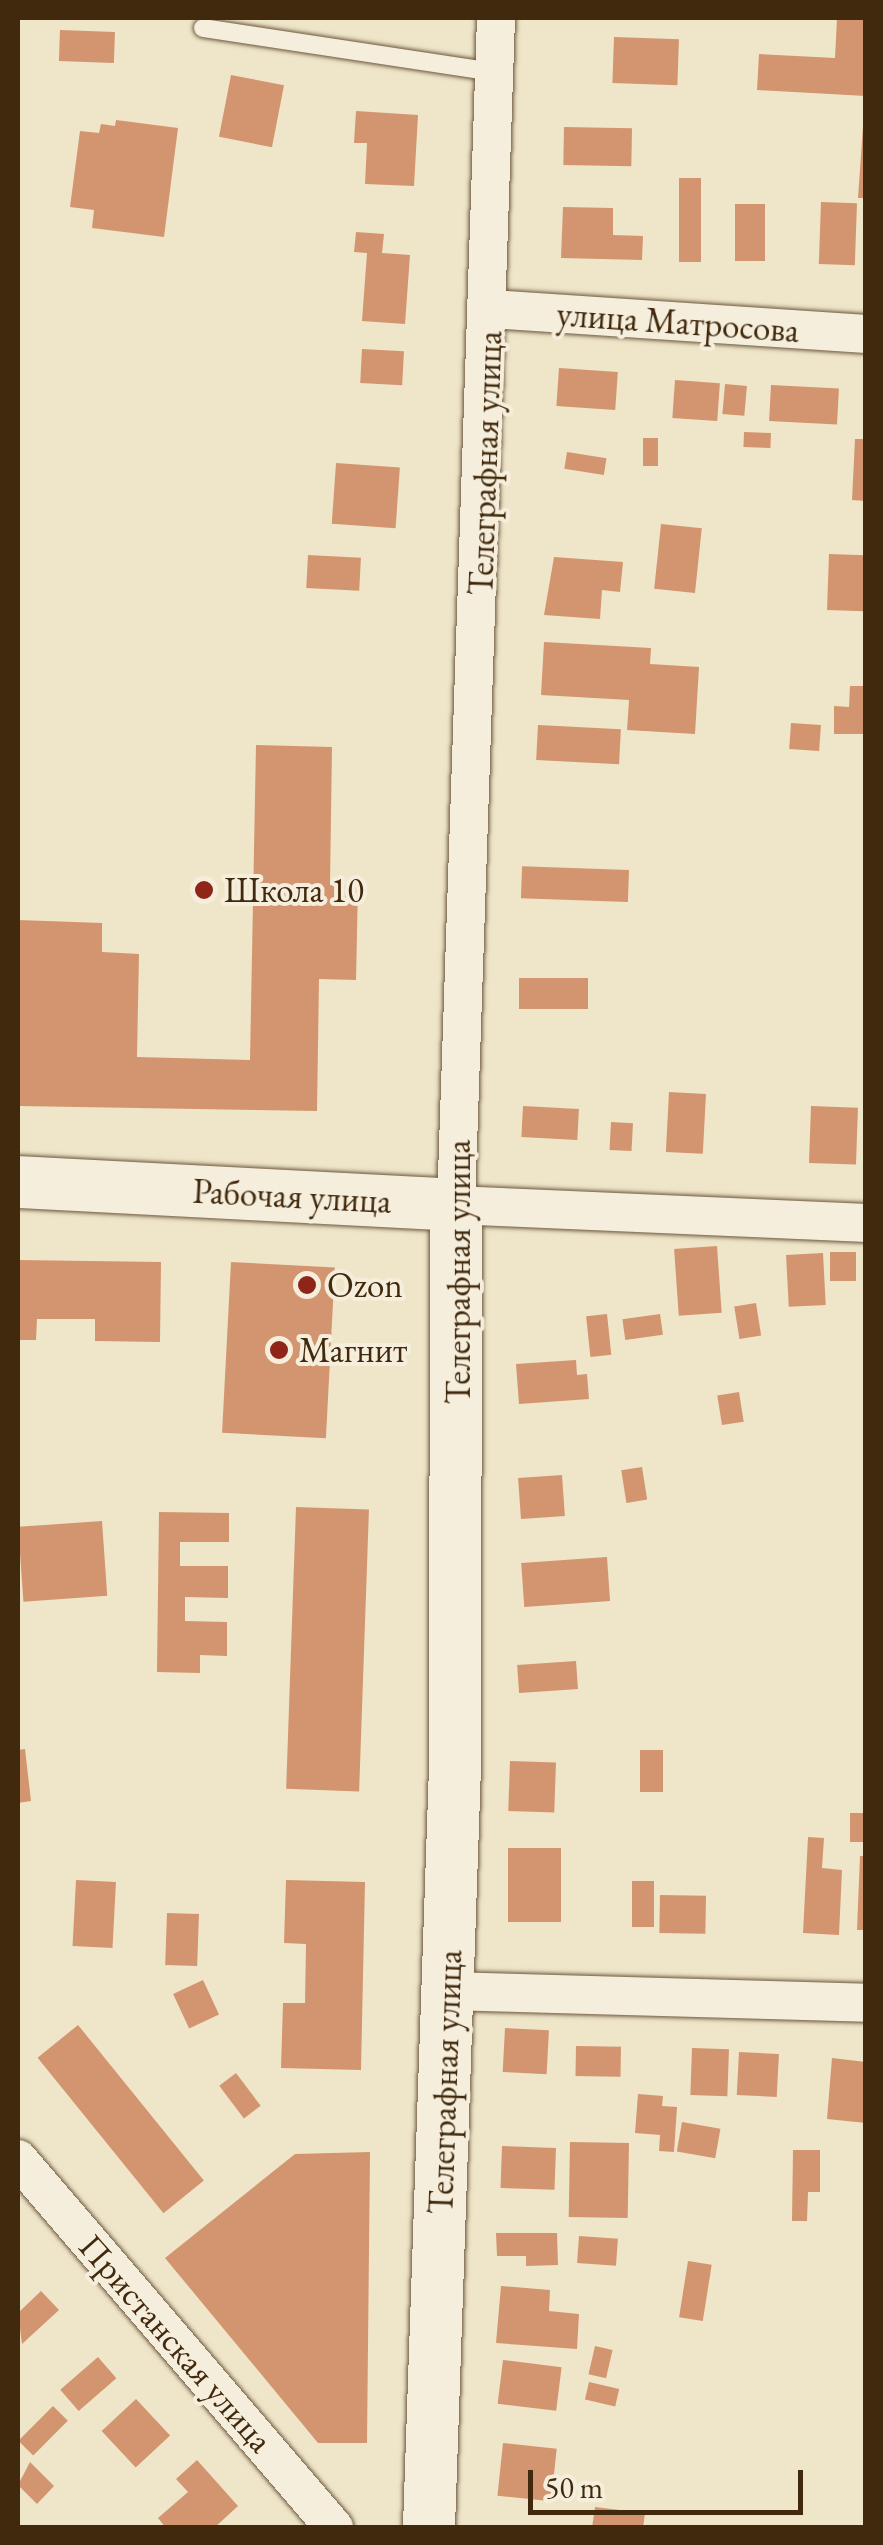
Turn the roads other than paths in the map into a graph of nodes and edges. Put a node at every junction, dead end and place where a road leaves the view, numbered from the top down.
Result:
1 (496, 18) edge
2 (203, 28) dead end
3 (494, 72) junction
4 (490, 310) junction
5 (866, 334) edge
6 (18, 1182) edge
7 (456, 1205) junction
8 (866, 1223) edge
9 (449, 1991) junction
10 (866, 2004) edge
11 (18, 2159) edge
12 (334, 2528) edge
13 (429, 2528) edge

1 - 3 street, Телеграфная улица
2 - 3 lane
3 - 4 street, Телеграфная улица
4 - 5 street, улица Матросова
4 - 7 street, Телеграфная улица
6 - 7 street, Рабочая улица
7 - 8 street, Рабочая улица
7 - 9 street, Телеграфная улица
9 - 10 street
9 - 13 street, Телеграфная улица
11 - 12 street, Пристанская улица

